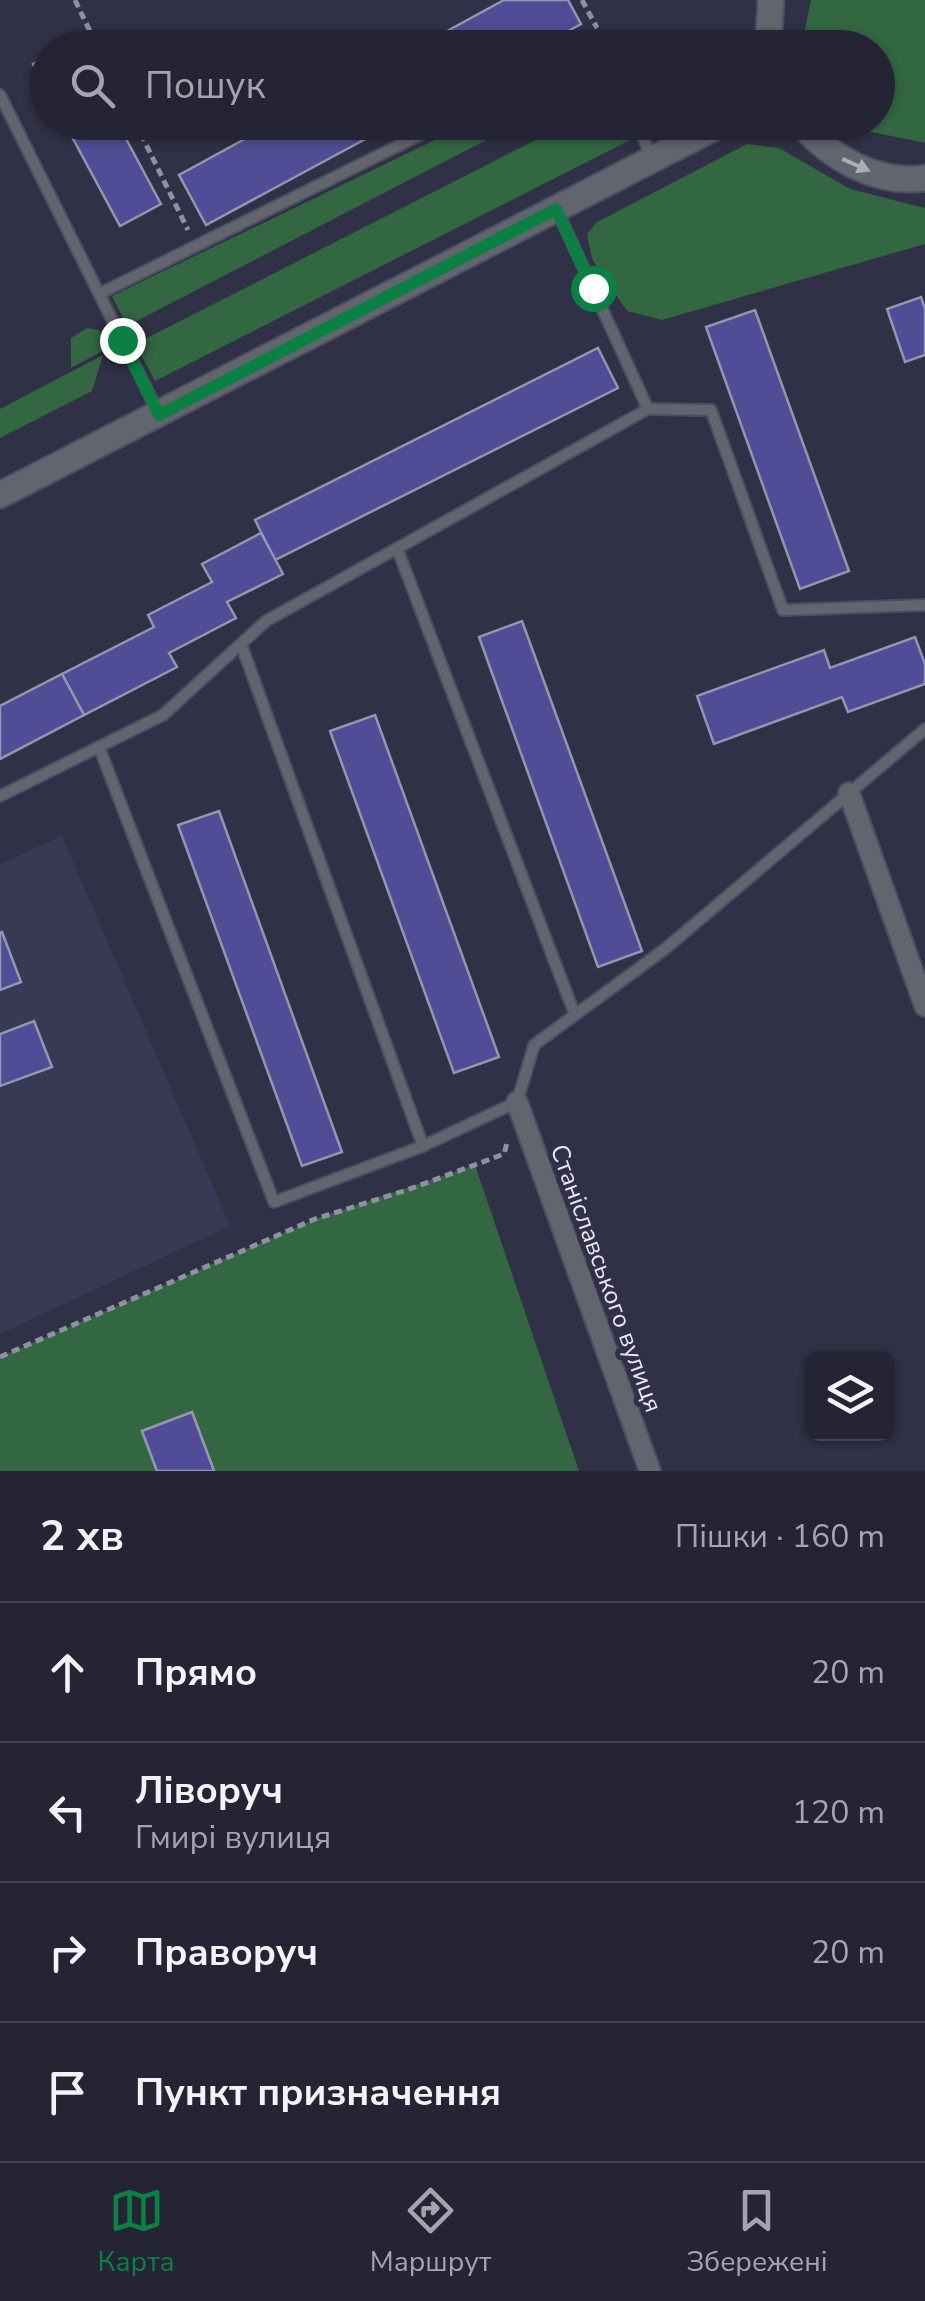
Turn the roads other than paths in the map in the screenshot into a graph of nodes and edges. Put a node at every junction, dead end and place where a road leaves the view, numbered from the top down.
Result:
1 (770, 0) edge
2 (769, 30) edge
3 (0, 94) edge
4 (410, 140) edge
5 (645, 140) edge
6 (690, 140) edge
7 (815, 140) edge
8 (653, 160) junction
9 (925, 178) edge
10 (556, 209) junction
11 (99, 294) junction
12 (648, 409) junction
13 (159, 415) junction
14 (0, 496) edge
15 (397, 548) junction
16 (925, 605) edge
17 (241, 644) junction
18 (925, 729) edge
19 (99, 747) junction
20 (850, 792) junction
21 (0, 796) edge
22 (925, 1006) edge
23 (576, 1015) junction
24 (516, 1102) junction
25 (423, 1146) junction
26 (650, 1471) edge

1 - 2 street
3 - 11 lane
4 - 11 lane
5 - 8 lane
6 - 8 street
7 -> 9 street
8 - 10 street
10 - 12 lane
10 - 13 street
11 - 13 lane
12 - 15 lane
12 - 16 lane
13 - 14 street
15 - 17 lane
15 - 23 lane
17 - 19 lane
17 - 25 lane
18 - 20 lane
19 - 21 lane
19 - 25 lane
20 - 22 street
20 - 23 lane
23 - 24 lane
24 - 25 lane
24 - 26 street, Станіславського вулиця

